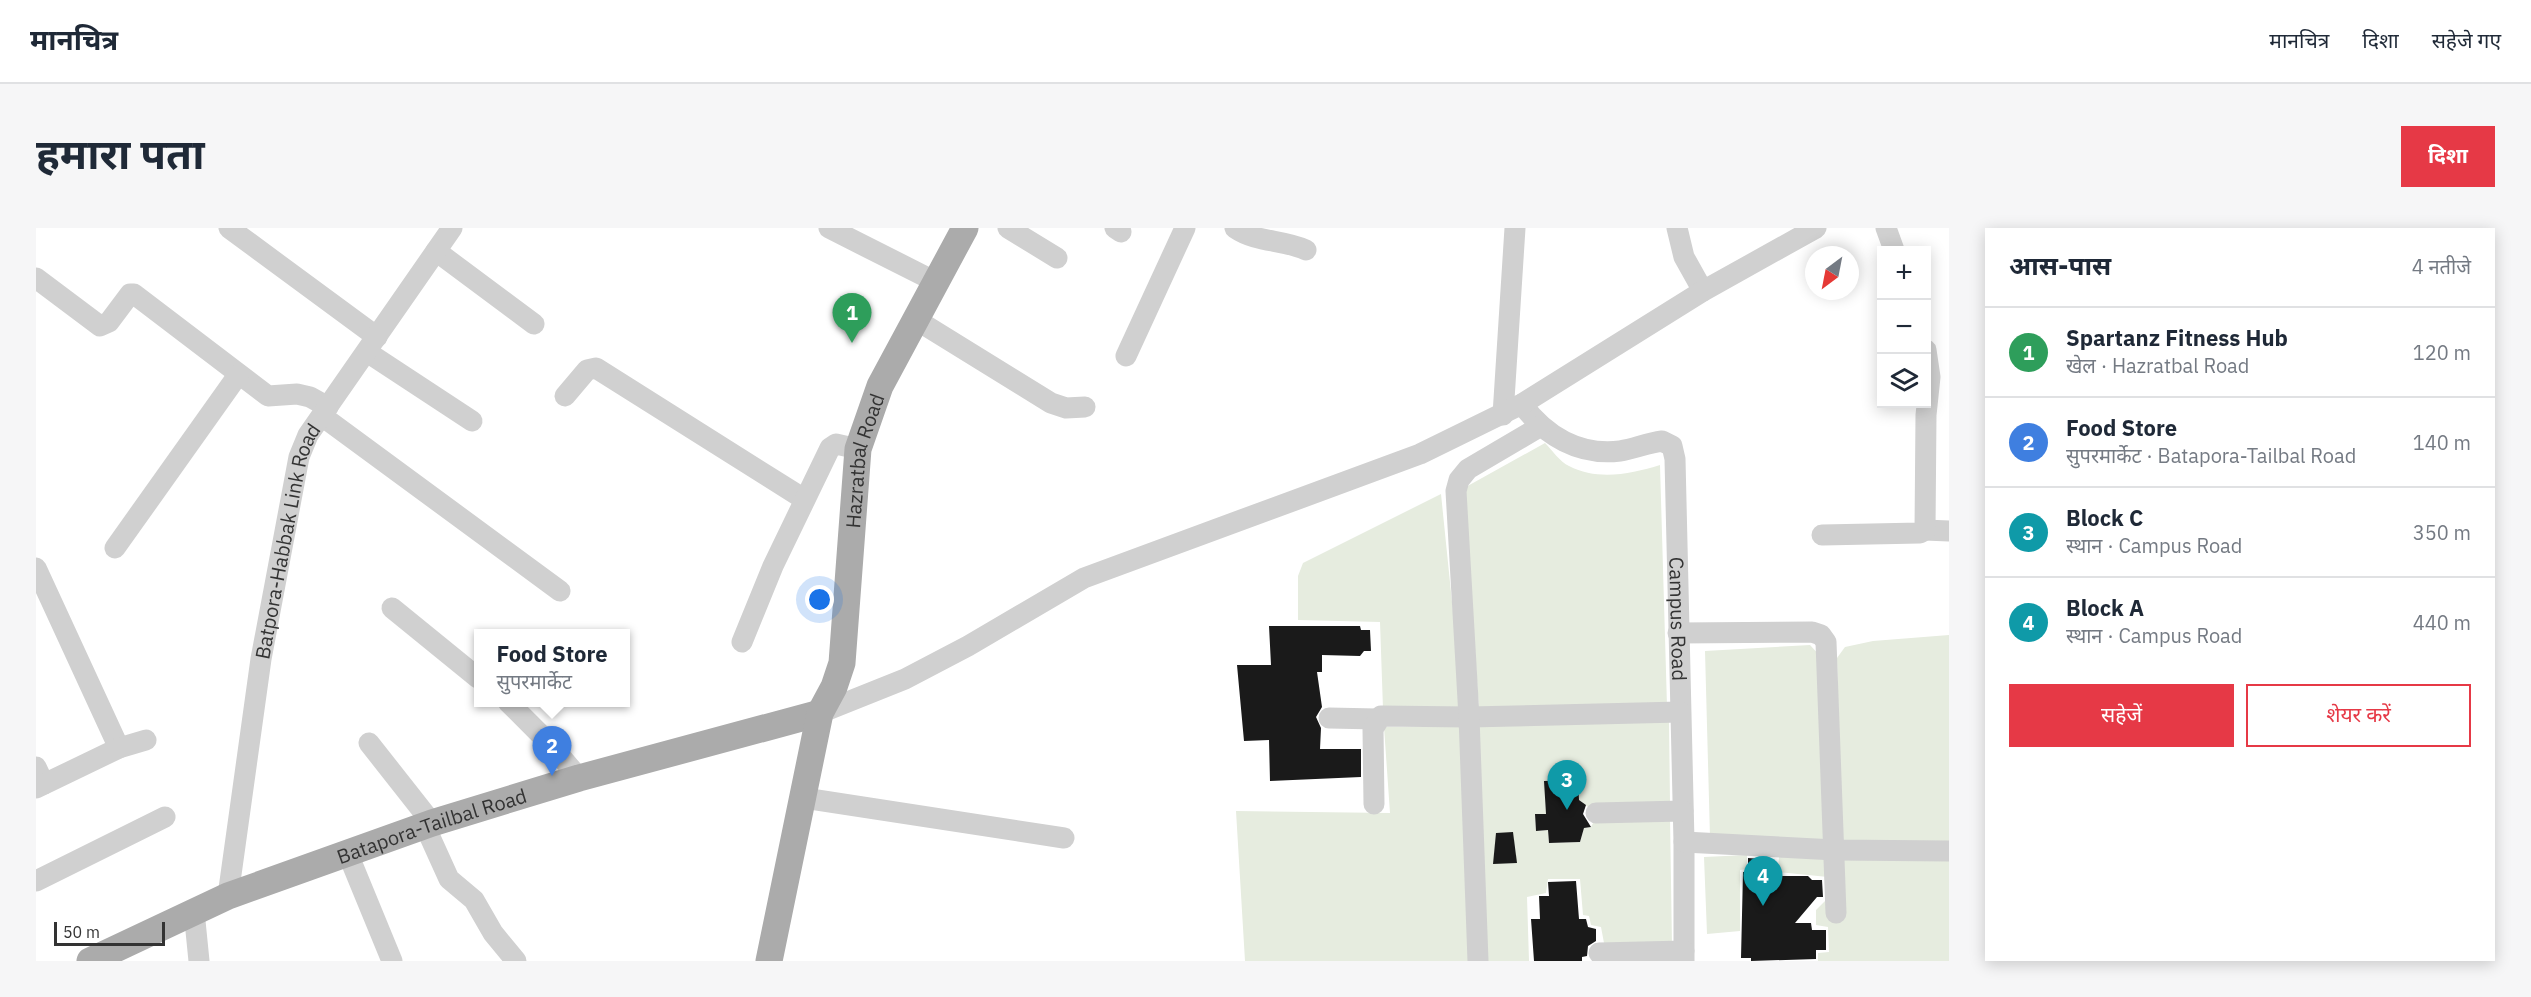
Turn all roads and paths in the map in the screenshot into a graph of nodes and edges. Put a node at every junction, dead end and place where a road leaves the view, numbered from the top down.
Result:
1 (229, 228) edge
2 (829, 228) edge
3 (965, 228) edge
4 (1008, 228) edge
5 (1185, 228) edge
6 (1235, 228) edge
7 (1515, 228) edge
8 (1677, 228) edge
9 (1815, 228) edge
10 (1886, 228) edge
11 (441, 236) edge
12 (1893, 246) edge
13 (1306, 250) dead end
14 (1057, 258) dead end
15 (36, 278) edge
16 (936, 282) junction
17 (1703, 291) junction
18 (915, 319) junction
19 (534, 324) dead end
20 (372, 345) junction
21 (1927, 354) edge
22 (1126, 356) dead end
23 (238, 375) junction
24 (565, 396) dead end
25 (1522, 404) junction
26 (1085, 407) dead end
27 (325, 412) junction
28 (1503, 415) junction
29 (472, 421) dead end
30 (1541, 426) junction
31 (858, 448) junction
32 (804, 499) junction
33 (1925, 530) junction
34 (1949, 531) edge
35 (1822, 535) dead end
36 (116, 548) dead end
37 (36, 568) edge
38 (560, 591) dead end
39 (392, 608) dead end
40 (1678, 633) junction
41 (742, 642) dead end
42 (474, 675) edge
43 (513, 707) edge
44 (1680, 712) junction
45 (820, 713) junction
46 (1469, 717) junction
47 (1329, 718) dead end
48 (1377, 719) junction
49 (146, 740) dead end
50 (369, 743) dead end
51 (119, 748) junction
52 (579, 778) junction
53 (39, 779) edge
54 (804, 798) junction
55 (1374, 804) dead end
56 (1683, 811) junction
57 (1596, 813) dead end
58 (165, 817) dead end
59 (428, 824) junction
60 (1064, 838) dead end
61 (1684, 842) junction
62 (1835, 850) junction
63 (1949, 851) edge
64 (348, 854) junction
65 (36, 881) edge
66 (228, 896) junction
67 (194, 911) junction
68 (1836, 913) dead end
69 (1599, 953) dead end
70 (1684, 956) edge
71 (90, 961) edge
72 (200, 961) edge
73 (392, 961) edge
74 (516, 961) edge
75 (769, 961) edge
76 (1478, 961) edge

1 - 20 street
2 - 16 street
3 - 16 main road, Hazratbal Road
4 - 14 street
5 - 22 street
6 - 13 street
7 - 28 street
8 - 17 street
9 - 17 street
10 - 12 street
11 - 19 street
11 - 20 street, Batpora-Habbak Link Road
15 - 23 street
16 - 18 main road, Hazratbal Road
17 - 25 street
18 - 26 street
18 - 31 main road, Hazratbal Road
20 - 27 street, Batpora-Habbak Link Road
20 - 29 street
21 - 33 street
23 - 27 street
23 - 36 street
24 - 32 street
25 - 28 street
25 - 30 street, Campus Road
27 - 38 street
27 - 66 street, Batpora-Habbak Link Road
28 - 45 street
30 - 40 street, Campus Road
30 - 46 street
31 - 32 street
31 - 45 main road, Hazratbal Road
32 - 41 street
33 - 34 street
33 - 35 street
37 - 51 street
39 - 42 street
40 - 44 street, Campus Road
40 - 62 street
43 - 52 street
44 - 46 street
44 - 56 street, Campus Road
45 - 52 main road, Batapora-Tailbal Road
45 - 54 main road, Hazratbal Road
46 - 48 street
46 - 76 street
47 - 48 street
48 - 55 street
49 - 51 street
50 - 59 street
51 - 53 street
52 - 59 main road, Batapora-Tailbal Road
54 - 60 street
54 - 75 main road, Hazratbal Road
56 - 57 street
56 - 61 street, Campus Road
58 - 65 street
59 - 64 main road, Batapora-Tailbal Road
59 - 74 street
61 - 62 street
61 - 70 street, Campus Road
62 - 63 street
62 - 68 street
64 - 66 main road, Batapora-Tailbal Road
64 - 73 street
66 - 67 main road, Batapora-Tailbal Road
67 - 71 main road, Batapora-Tailbal Road
67 - 72 street
69 - 70 street

